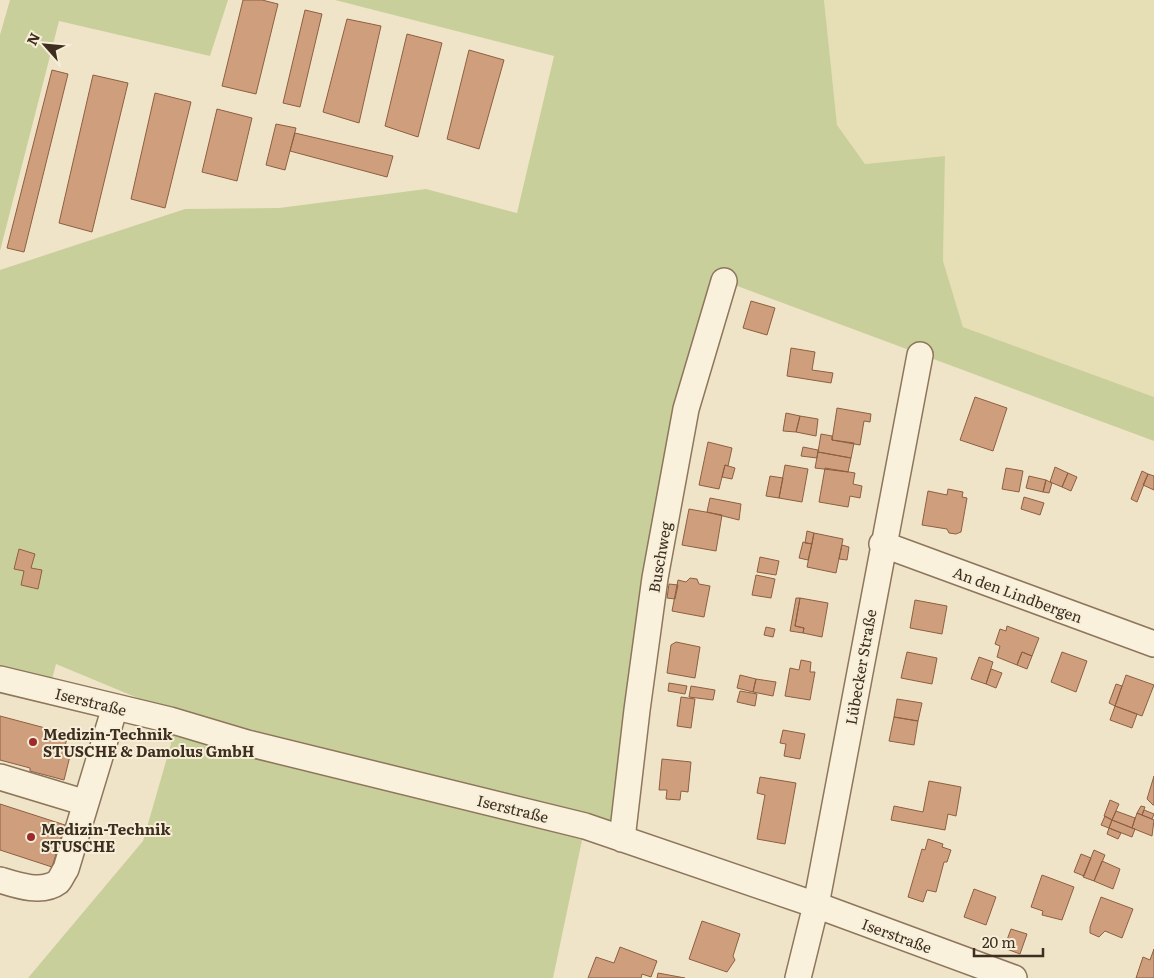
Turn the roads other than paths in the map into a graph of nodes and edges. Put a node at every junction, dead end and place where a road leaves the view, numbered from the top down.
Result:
1 (724, 281) dead end
2 (920, 355) dead end
3 (882, 544) junction
4 (1154, 644) edge
5 (0, 679) edge
6 (115, 707) junction
7 (0, 777) edge
8 (86, 803) junction
9 (622, 839) junction
10 (0, 880) edge
11 (816, 905) junction
12 (798, 978) edge
13 (1014, 978) edge

1 - 9 street, Buschweg
2 - 3 street, Lübecker Straße
3 - 4 street, An den Lindbergen
3 - 11 street, Lübecker Straße
5 - 6 street, Iserstraße
6 - 8 street
6 - 9 street, Iserstraße
7 - 8 street
8 - 10 street
9 - 11 street, Iserstraße
11 - 12 street, Lübecker Straße
11 - 13 street, Iserstraße

